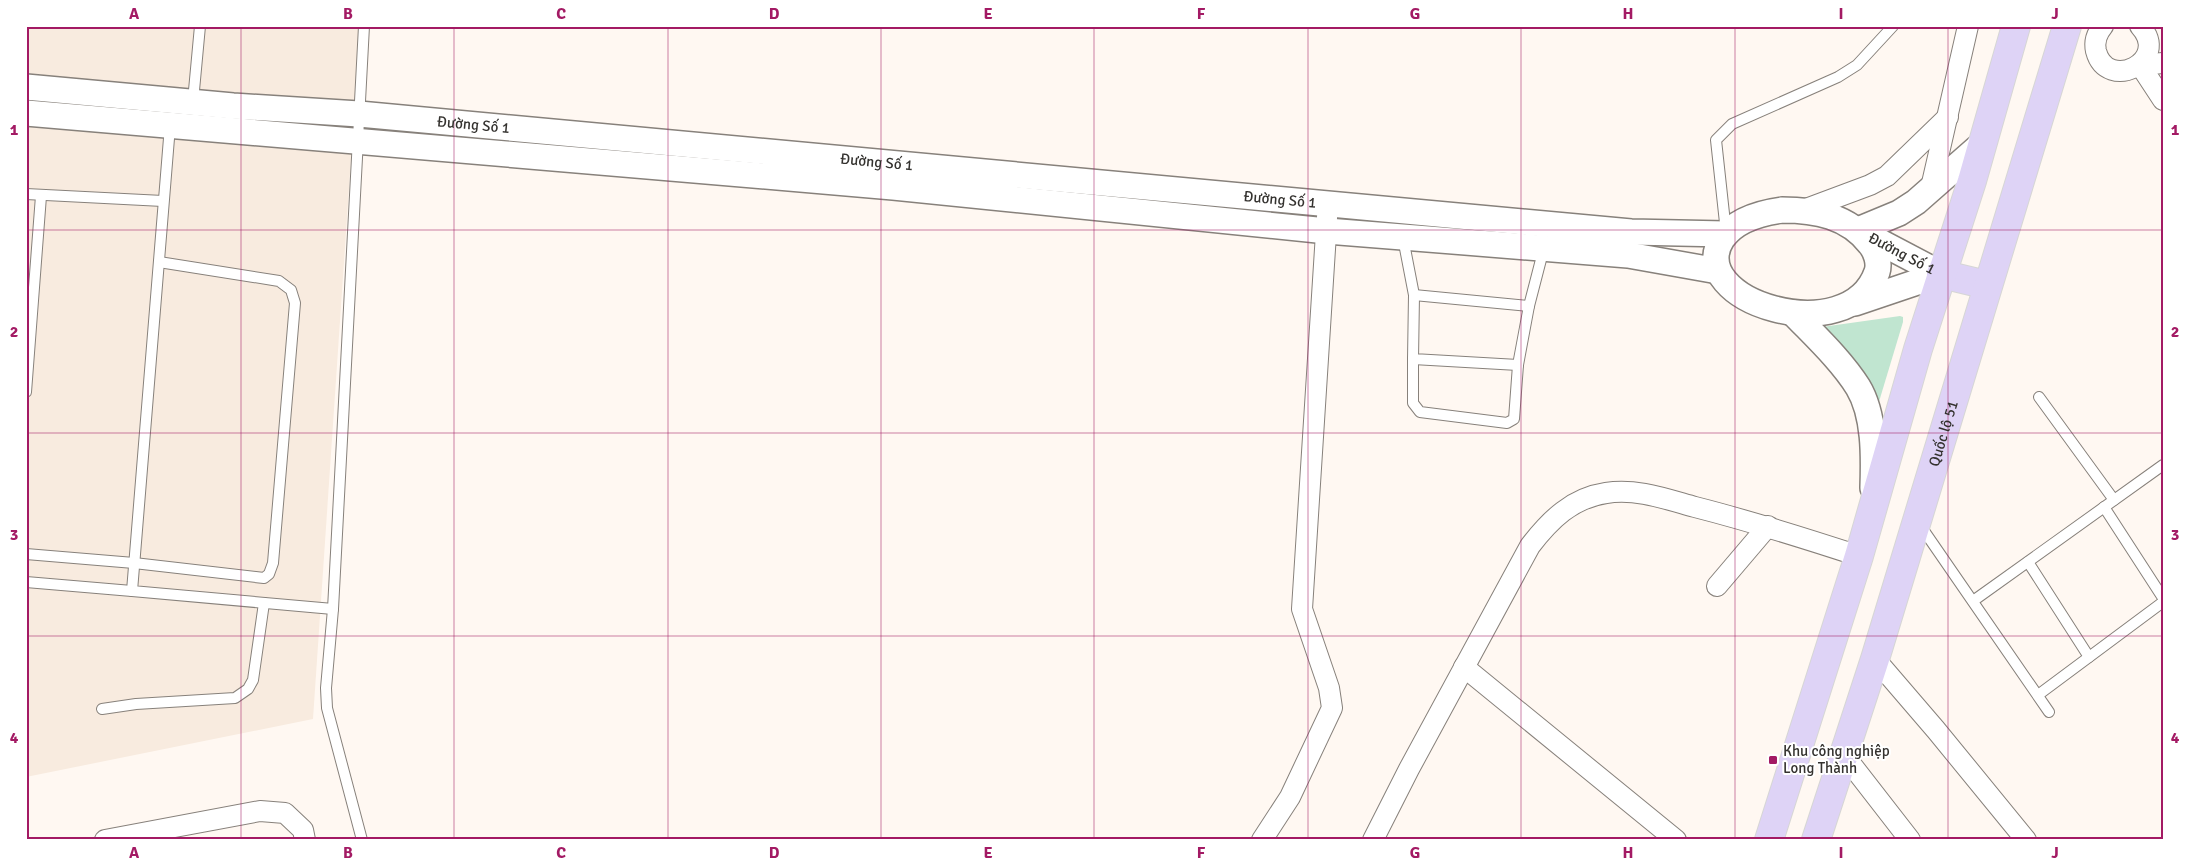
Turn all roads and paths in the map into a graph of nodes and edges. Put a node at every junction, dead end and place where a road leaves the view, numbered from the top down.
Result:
1 (200, 26) edge
2 (364, 26) edge
3 (1893, 26) edge
4 (1968, 26) edge
5 (2016, 26) edge
6 (2067, 26) edge
7 (2103, 26) edge
8 (2140, 26) edge
9 (2163, 64) edge
10 (2140, 65) junction
11 (26, 87) edge
12 (2163, 100) edge
13 (193, 102) junction
14 (26, 113) edge
15 (359, 114) junction
16 (1948, 118) junction
17 (170, 126) junction
18 (357, 142) junction
19 (1982, 144) junction
20 (1930, 192) junction
21 (26, 194) edge
22 (41, 196) junction
23 (163, 201) junction
24 (1328, 202) junction
25 (1803, 210) junction
26 (1858, 230) junction
27 (1327, 231) junction
28 (1726, 234) junction
29 (1403, 237) junction
30 (1544, 248) junction
31 (159, 262) junction
32 (1718, 272) junction
33 (1941, 274) junction
34 (1987, 285) junction
35 (1414, 295) junction
36 (1852, 304) junction
37 (1529, 306) junction
38 (1793, 313) junction
39 (1413, 359) junction
40 (1518, 365) junction
41 (26, 392) edge
42 (2040, 397) dead end
43 (2163, 465) edge
44 (2114, 500) junction
45 (1873, 507) junction
46 (2104, 507) junction
47 (1917, 520) junction
48 (1768, 526) junction
49 (26, 554) edge
50 (1859, 556) junction
51 (2028, 562) junction
52 (134, 563) junction
53 (26, 582) edge
54 (1717, 586) dead end
55 (132, 591) junction
56 (2163, 600) edge
57 (1973, 601) junction
58 (264, 603) junction
59 (333, 609) junction
60 (2089, 657) junction
61 (1875, 660) junction
62 (1464, 667) junction
63 (2038, 696) junction
64 (102, 709) dead end
65 (2049, 712) dead end
66 (1844, 755) junction
67 (105, 840) edge
68 (305, 840) edge
69 (362, 840) edge
70 (1262, 840) edge
71 (1373, 840) edge
72 (1676, 840) edge
73 (1769, 840) edge
74 (1816, 840) edge
75 (1910, 840) edge
76 (2026, 840) edge

1 - 13 lane
2 - 15 lane
3 - 28 lane
4 - 16 street
5 - 19 highway
6 - 34 highway, Quốc lộ 51
7 - 10 street
8 - 10 street
9 - 10 street
10 - 12 street
11 - 13 street, Đường Số 1
13 - 15 street, Đường Số 1
14 - 17 street, Đường Số 1
15 - 18 lane
15 - 24 street, Đường Số 1
16 - 20 street
16 - 25 street
17 - 18 street, Đường Số 1
17 - 23 lane
18 - 27 street, Đường Số 1
18 - 59 lane
19 - 20 street
19 - 33 highway
20 - 26 street
21 - 22 lane
22 - 23 lane
22 - 41 lane
23 - 31 lane
24 - 27 street
24 - 28 street, Đường Số 1
25 - 26 street
25 - 28 street
26 - 33 street, Đường Số 1
26 - 36 street
27 - 29 street, Đường Số 1
27 - 70 street
28 - 32 street
29 - 30 street, Đường Số 1
29 - 35 lane
30 - 32 street, Đường Số 1
30 - 37 lane
31 - 52 lane
31 - 52 lane
32 - 38 street
33 - 34 highway
33 - 36 street, Đường Số 1
33 - 45 highway
34 - 47 highway, Quốc lộ 51
35 - 37 lane
35 - 39 lane
36 - 38 street
37 - 40 lane
38 - 45 street
39 - 40 lane
39 - 40 lane
42 - 44 lane
43 - 44 lane
44 - 46 lane
45 - 50 highway
46 - 51 lane
46 - 56 lane
47 - 57 lane
47 - 61 highway, Quốc lộ 51
48 - 50 street
48 - 54 street
48 - 62 street
49 - 52 lane
50 - 73 highway
51 - 57 lane
51 - 60 lane
52 - 55 lane
53 - 55 lane
55 - 58 lane
56 - 60 lane
57 - 63 lane
58 - 59 lane
58 - 64 lane
59 - 69 lane
60 - 63 lane
61 - 66 highway, Quốc lộ 51
61 - 76 street
62 - 71 street
62 - 72 street
63 - 65 lane
66 - 74 highway, Quốc lộ 51
66 - 75 street
67 - 68 street

